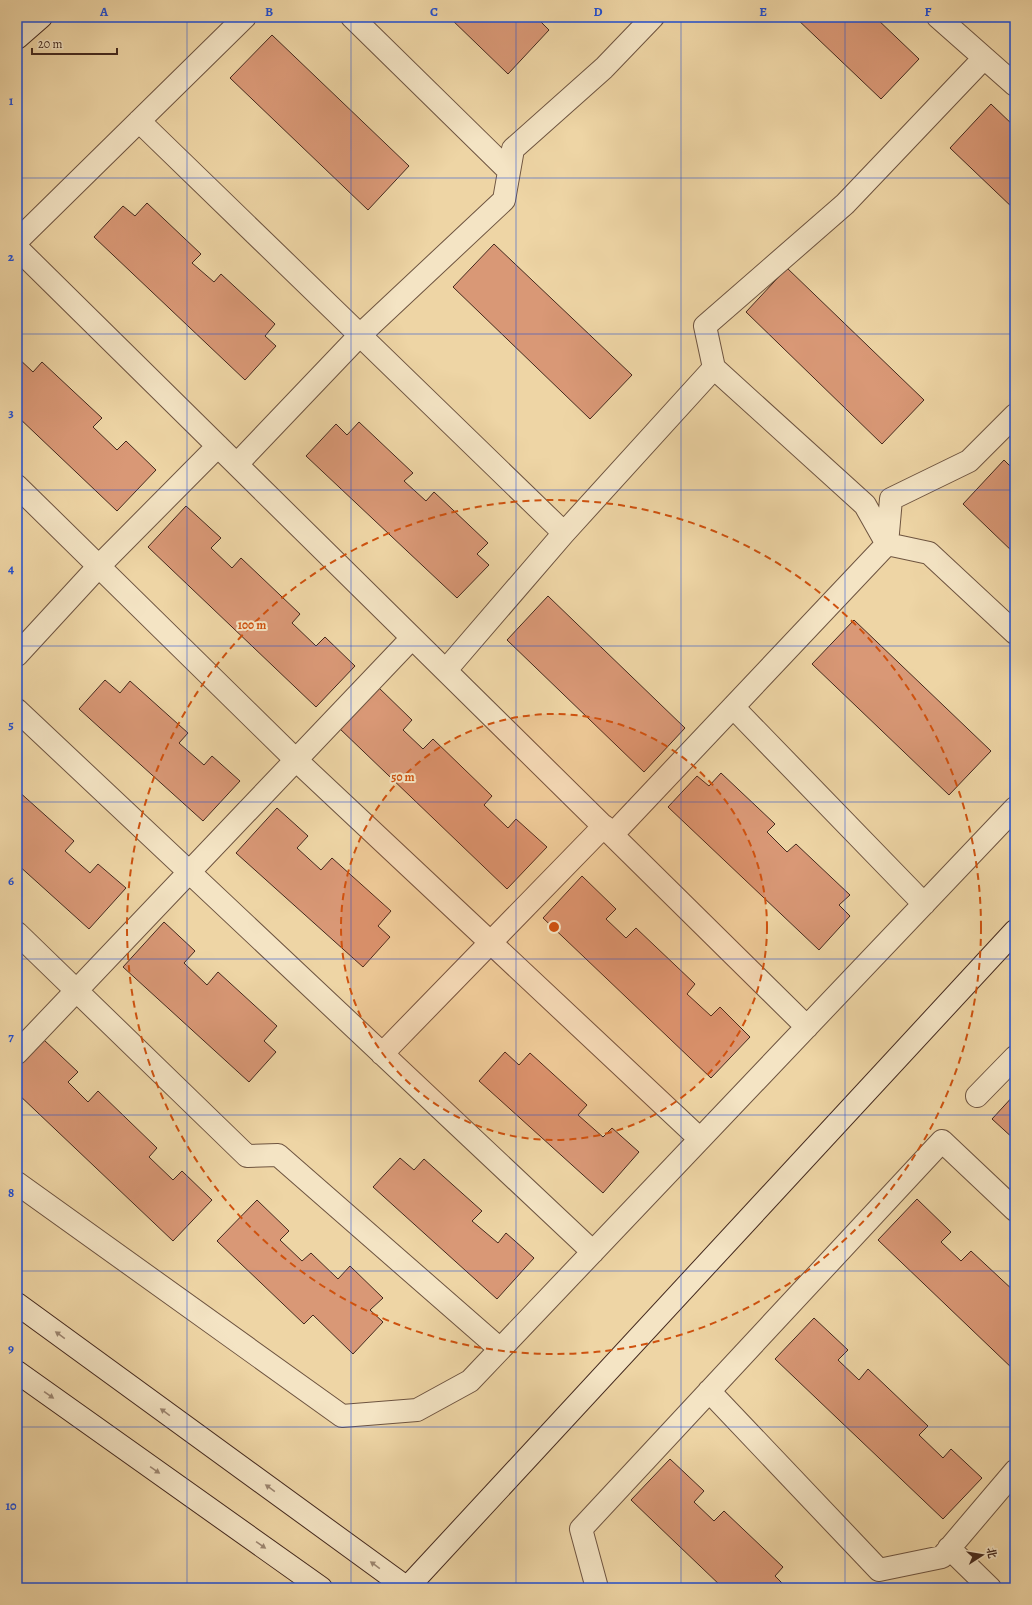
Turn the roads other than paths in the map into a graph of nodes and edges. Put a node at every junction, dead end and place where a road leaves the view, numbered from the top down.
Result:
1 (41, 17) edge
2 (245, 17) edge
3 (352, 17) edge
4 (652, 17) edge
5 (938, 17) edge
6 (17, 38) edge
7 (984, 58) junction
8 (1015, 85) edge
9 (139, 121) junction
10 (509, 170) junction
11 (17, 241) edge
12 (17, 248) edge
13 (360, 335) junction
14 (714, 368) junction
15 (1015, 415) edge
16 (218, 446) junction
17 (237, 464) junction
18 (17, 486) edge
19 (564, 533) junction
20 (887, 544) junction
21 (99, 566) junction
22 (1015, 633) edge
23 (412, 638) junction
24 (17, 655) edge
25 (446, 670) junction
26 (733, 707) junction
27 (17, 710) edge
28 (296, 760) junction
29 (1015, 808) edge
30 (608, 830) junction
31 (189, 872) junction
32 (924, 904) junction
33 (1015, 931) edge
34 (17, 933) edge
35 (492, 943) junction
36 (77, 990) junction
37 (807, 1027) junction
38 (17, 1053) edge
39 (382, 1054) junction
40 (1015, 1056) edge
41 (977, 1096) dead end
42 (700, 1139) junction
43 (17, 1183) edge
44 (1015, 1210) edge
45 (593, 1252) junction
46 (17, 1304) edge
47 (500, 1349) junction
48 (17, 1372) edge
49 (709, 1391) junction
50 (1015, 1471) edge
51 (949, 1548) junction
52 (321, 1588) edge
53 (407, 1588) edge
54 (597, 1588) edge
55 (990, 1588) edge

1 - 6 street
2 - 9 street
3 - 10 street
4 - 10 street
5 - 7 street
7 - 8 street
7 - 14 street
9 - 11 street
9 - 13 street
10 - 13 street
12 - 16 street
13 - 17 street
13 - 19 street
14 - 19 street
14 - 20 street
15 - 20 street
16 - 17 street
16 - 21 street
17 - 23 street
18 - 21 street
19 - 25 street
20 - 22 street
20 - 26 street
21 - 24 street
21 - 28 street
23 - 25 street
23 - 28 street
25 - 30 street
26 - 30 street
26 - 32 street
27 - 31 street
28 - 31 street
28 - 35 street
29 - 32 street
30 - 35 street
30 - 37 street
31 - 36 street
31 - 39 street
32 - 37 street
33 - 53 street
34 - 36 street
35 - 39 street
35 - 42 street
36 - 38 street
36 - 47 street
37 - 42 street
39 - 45 street
40 - 41 street
42 - 45 street
43 - 47 street
44 - 49 street
45 - 47 street
53 -> 46 street
48 -> 52 street
49 - 51 street
49 - 54 street
50 - 51 street
51 - 55 street

